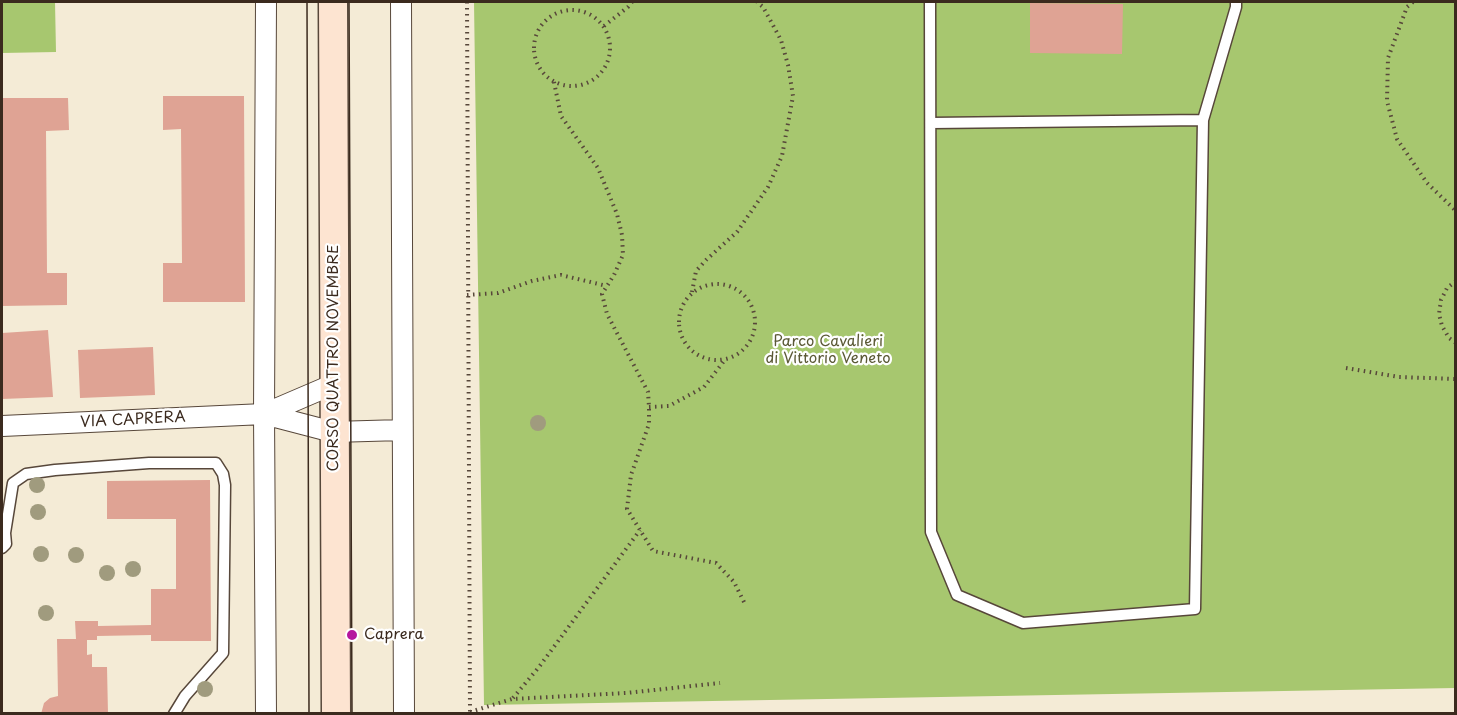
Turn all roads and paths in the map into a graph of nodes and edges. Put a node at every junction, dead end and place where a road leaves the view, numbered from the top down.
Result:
1 (266, 2) edge
2 (333, 2) edge
3 (401, 2) edge
4 (467, 2) edge
5 (632, 2) edge
6 (757, 2) edge
7 (930, 2) edge
8 (1236, 2) edge
9 (1413, 2) edge
10 (604, 26) junction
11 (554, 82) junction
12 (1203, 120) junction
13 (931, 123) junction
14 (1455, 211) edge
15 (1455, 281) edge
16 (607, 286) junction
17 (692, 292) junction
18 (467, 296) junction
19 (1455, 343) edge
20 (724, 360) junction
21 (1346, 368) dead end
22 (1455, 379) edge
23 (334, 384) junction
24 (649, 407) junction
25 (264, 414) junction
26 (2, 426) edge
27 (402, 430) junction
28 (333, 432) junction
29 (640, 530) junction
30 (2, 548) edge
31 (746, 606) dead end
32 (720, 683) dead end
33 (512, 699) junction
34 (470, 713) edge
35 (174, 714) edge
36 (266, 714) edge
37 (336, 714) edge
38 (404, 714) edge

1 - 25 street
2 - 23 main road, CORSO QUATTRO NOVEMBRE
3 - 27 street
4 - 18 path
5 - 10 path
6 - 17 path
7 - 13 lane
8 - 12 lane
9 - 14 path
10 - 11 path
10 - 11 path
11 - 16 path
12 - 13 lane
12 - 13 lane
15 - 19 path
16 - 18 path
16 - 24 path
17 - 20 path
17 - 20 path
18 - 34 path
20 - 24 path
21 - 22 path
23 - 25 street, VIA CAPRERA
23 - 28 main road, CORSO QUATTRO NOVEMBRE
24 - 29 path
25 - 26 street, VIA CAPRERA
25 - 28 street, VIA CAPRERA
25 - 36 street
27 - 28 street, VIA CAPRERA
27 - 38 street
28 - 37 main road, CORSO QUATTRO NOVEMBRE
29 - 31 path
29 - 33 path
30 - 35 lane
32 - 33 path
33 - 34 path

